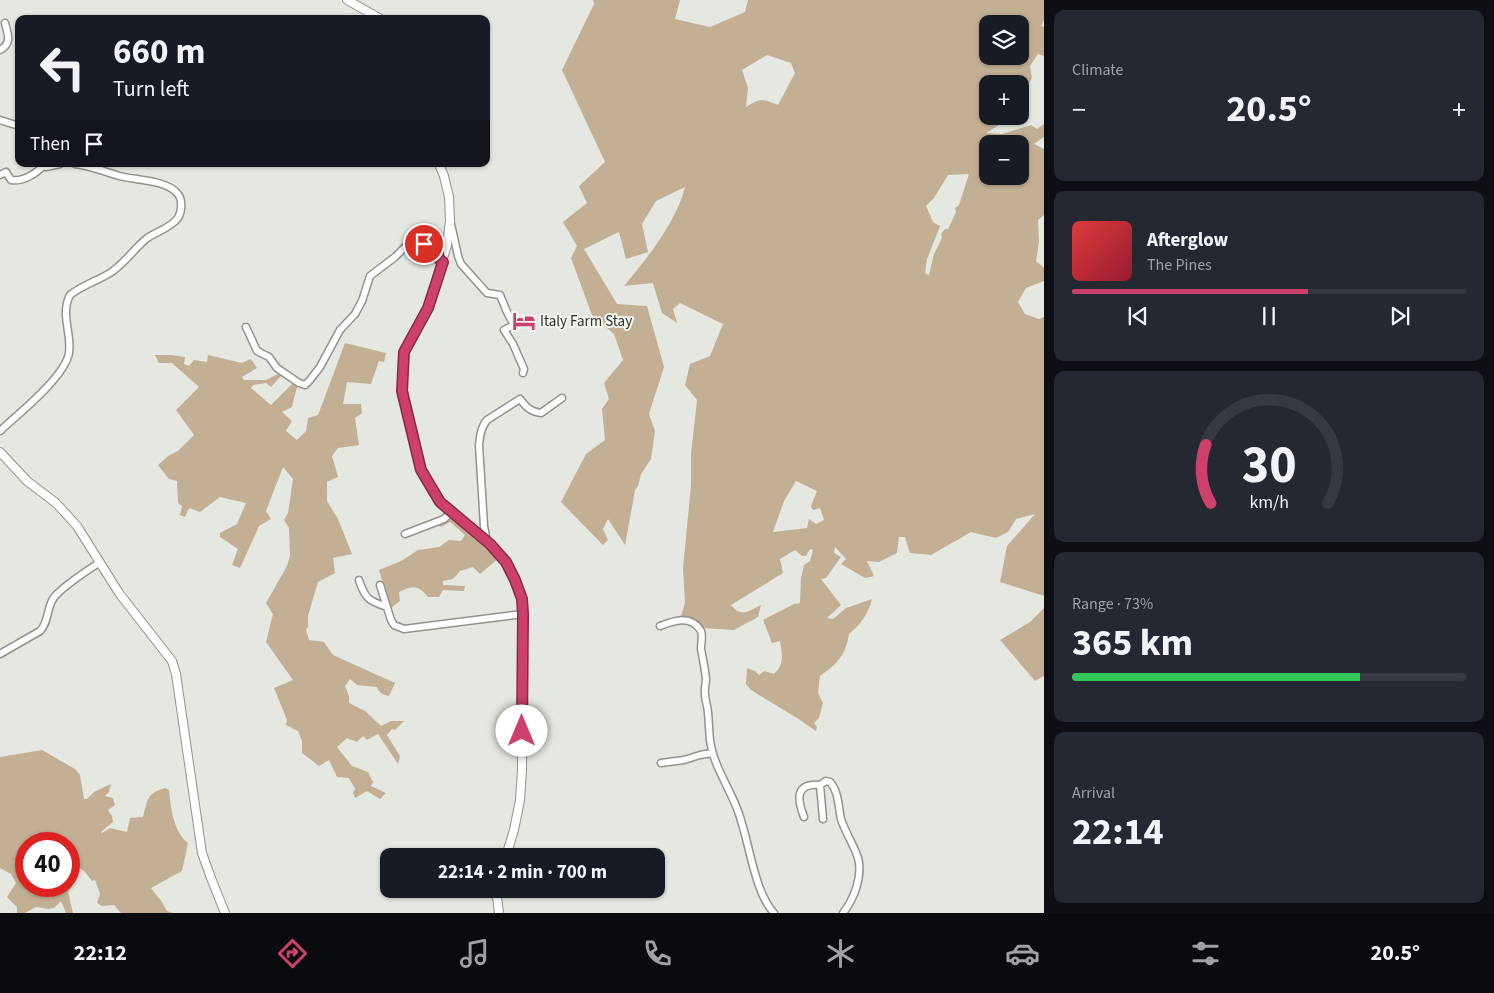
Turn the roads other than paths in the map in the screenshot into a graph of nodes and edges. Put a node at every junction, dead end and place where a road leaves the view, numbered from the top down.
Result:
1 (347, 0) edge
2 (374, 15) edge
3 (5, 23) dead end
4 (0, 50) edge
5 (0, 120) edge
6 (15, 125) edge
7 (41, 167) edge
8 (91, 167) edge
9 (440, 167) edge
10 (0, 175) edge
11 (450, 221) junction
12 (443, 262) junction
13 (524, 321) dead end
14 (514, 325) junction
15 (246, 327) dead end
16 (523, 373) dead end
17 (562, 398) dead end
18 (0, 431) edge
19 (0, 452) edge
20 (452, 512) junction
21 (405, 534) dead end
22 (487, 542) junction
23 (99, 564) junction
24 (359, 580) dead end
25 (380, 585) dead end
26 (387, 606) junction
27 (523, 614) junction
28 (660, 626) dead end
29 (0, 654) edge
30 (712, 753) junction
31 (660, 763) dead end
32 (820, 785) junction
33 (804, 817) dead end
34 (823, 819) dead end
35 (508, 848) edge
36 (497, 898) edge
37 (225, 913) edge
38 (499, 913) edge
39 (774, 913) edge
40 (843, 913) edge

1 - 2 street
3 - 4 street
5 - 6 street
7 - 10 street
8 - 18 street
9 - 11 street
11 - 12 street
11 - 14 street
12 - 15 street
12 - 20 street
13 - 14 street
14 - 16 street
17 - 22 street
19 - 23 street
20 - 21 street
20 - 22 street
22 - 27 street
23 - 29 street
23 - 37 street
24 - 26 street
25 - 26 street
26 - 27 street
27 - 35 street
28 - 30 street
30 - 31 street
30 - 39 street
32 - 33 street
32 - 34 street
32 - 40 street
36 - 38 street

